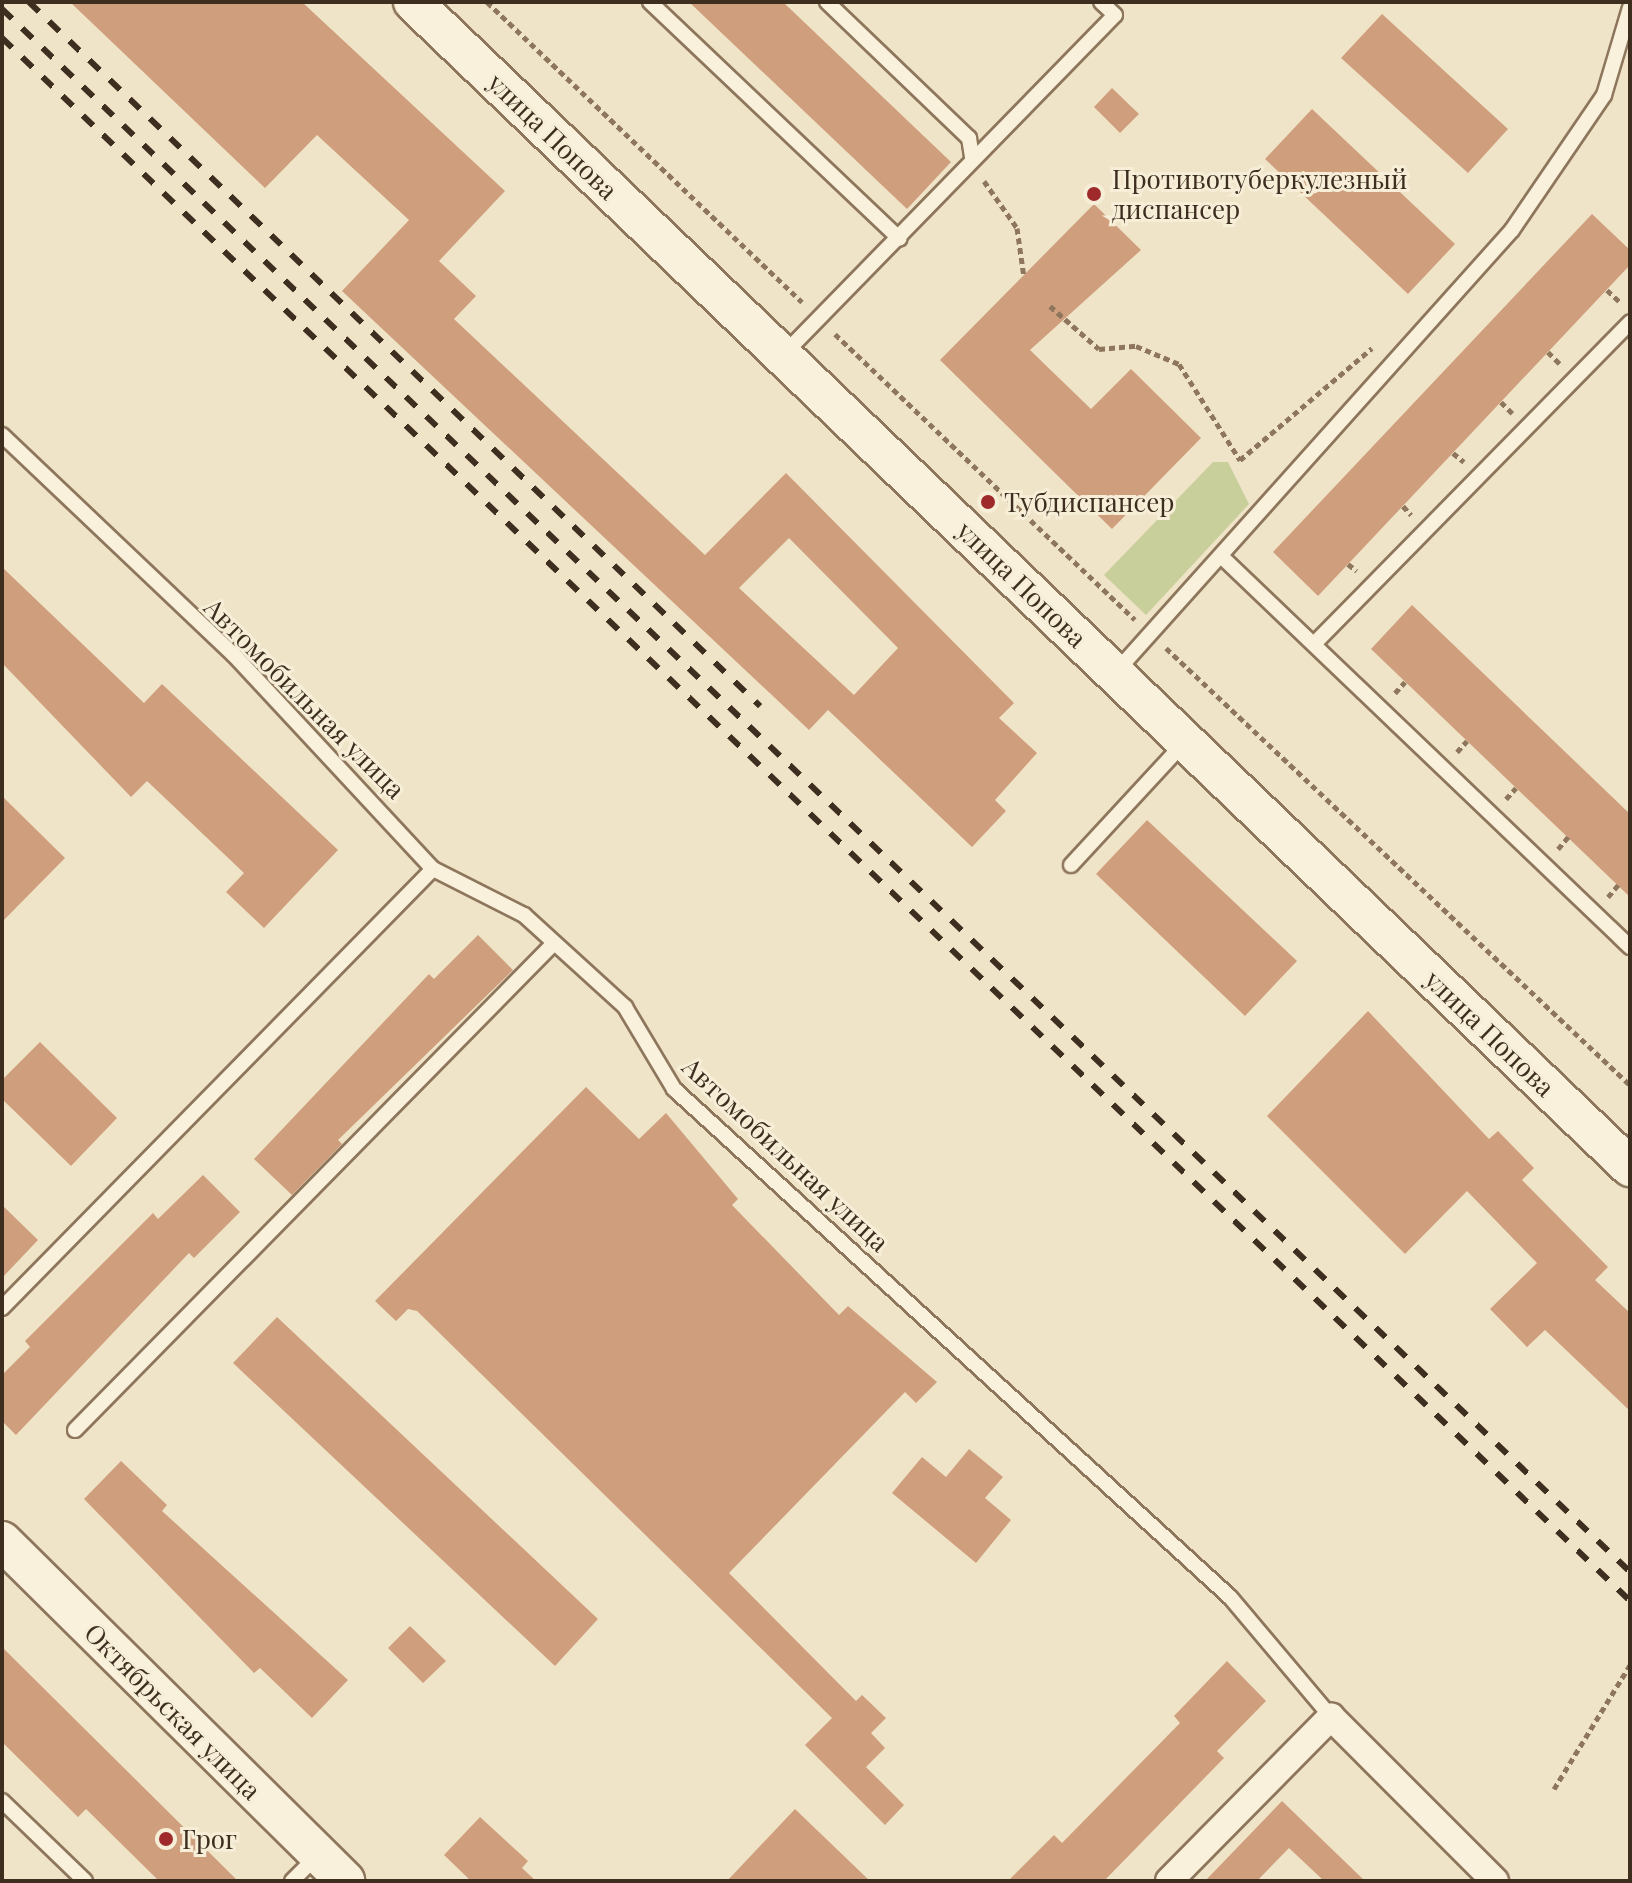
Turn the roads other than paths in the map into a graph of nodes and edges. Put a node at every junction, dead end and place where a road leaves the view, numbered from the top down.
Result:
1 (413, 2) edge
2 (650, 2) edge
3 (827, 2) edge
4 (1101, 2) edge
5 (1630, 8) edge
6 (972, 158) junction
7 (900, 239) junction
8 (1630, 322) edge
9 (783, 356) junction
10 (2, 435) edge
11 (1221, 556) junction
12 (1314, 644) junction
13 (1114, 673) junction
14 (1186, 741) junction
15 (1071, 865) dead end
16 (433, 869) junction
17 (554, 943) junction
18 (1630, 947) edge
19 (1630, 1167) edge
20 (2, 1308) edge
21 (75, 1430) dead end
22 (2, 1541) edge
23 (1331, 1717) junction
24 (2, 1801) edge
25 (305, 1868) edge
26 (85, 1881) edge
27 (345, 1881) edge
28 (1169, 1881) edge
29 (1495, 1881) edge

1 - 9 street, улица Попова
2 - 7 lane
3 - 6 lane
4 - 6 lane
5 - 11 lane
6 - 7 lane
7 - 9 lane
8 - 12 lane
9 - 13 street, улица Попова
10 - 16 lane, Автомобильная улица
11 - 12 lane
11 - 13 lane
12 - 18 lane
13 - 14 street, улица Попова
14 - 15 lane
14 - 19 street, улица Попова
16 - 17 lane, Автомобильная улица
16 - 20 lane
17 - 21 lane
17 - 23 lane, Автомобильная улица
22 - 25 street, Октябрьская улица
23 - 28 street
23 - 29 street
24 - 26 lane
25 - 27 street, Октябрьская улица

